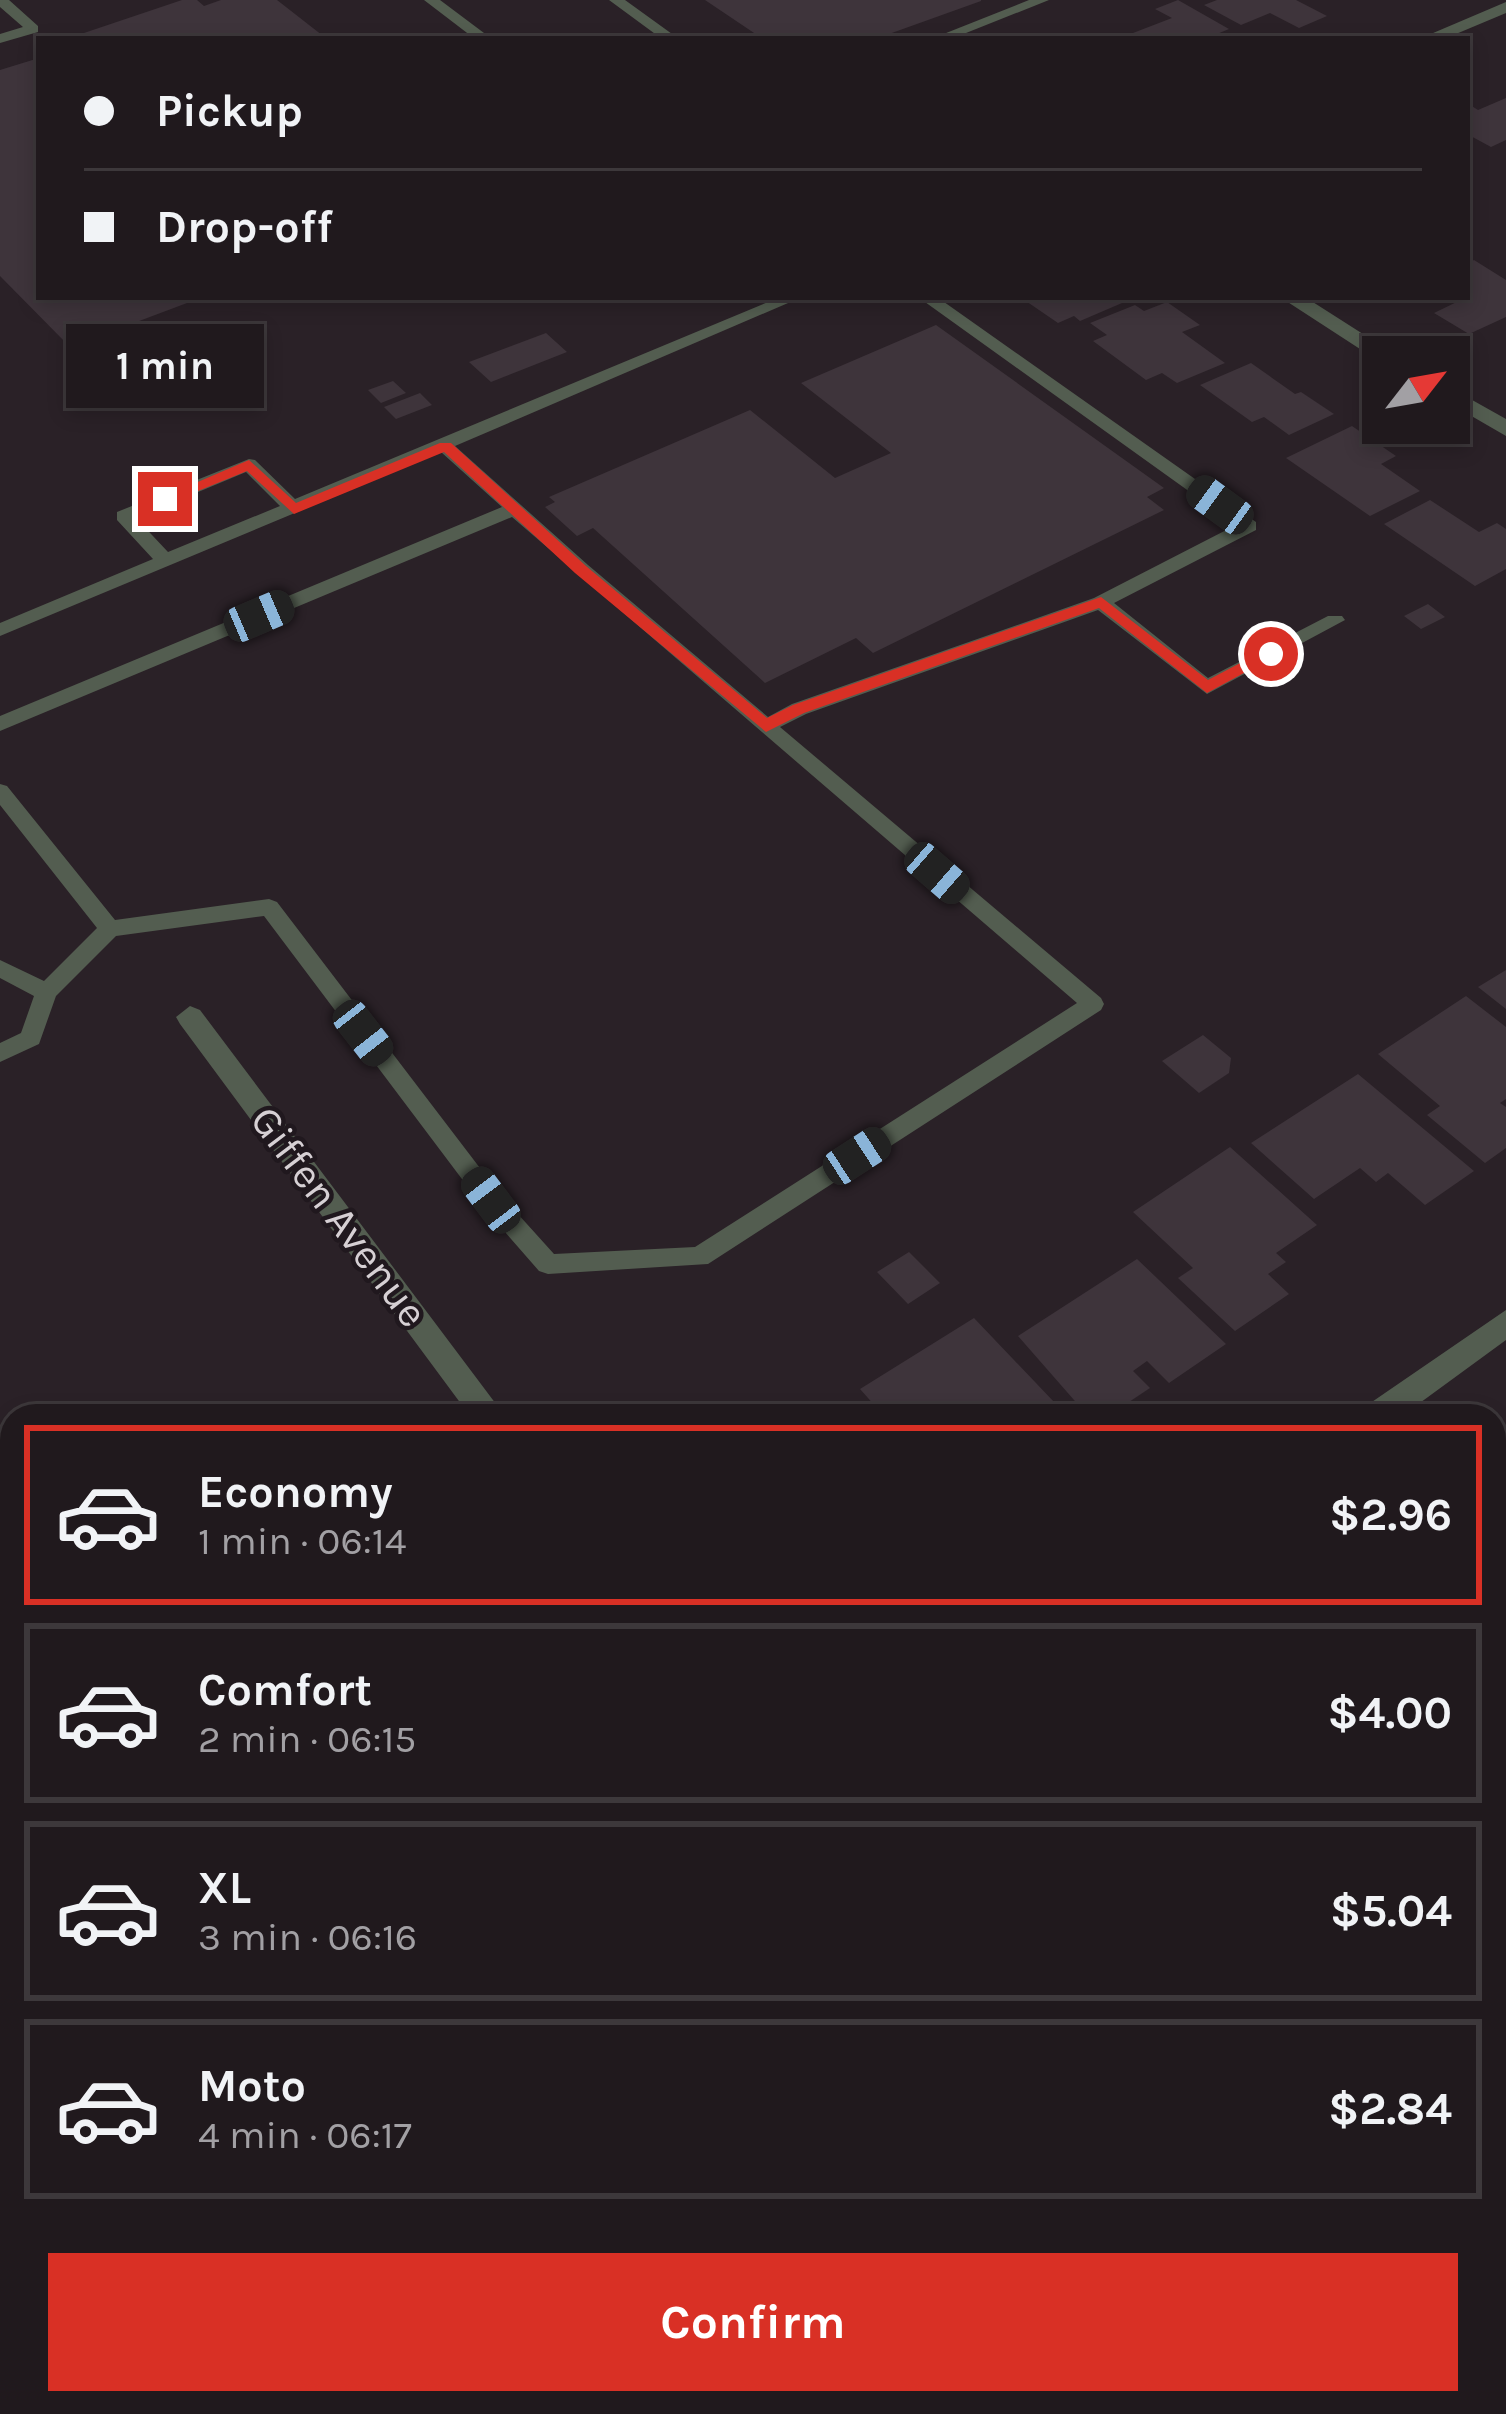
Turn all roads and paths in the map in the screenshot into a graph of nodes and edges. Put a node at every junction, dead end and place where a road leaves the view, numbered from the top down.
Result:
1 (1, 0) edge
2 (431, 0) edge
3 (616, 0) edge
4 (1042, 0) edge
5 (1506, 7) edge
6 (39, 34) edge
7 (481, 36) edge
8 (668, 36) edge
9 (946, 36) edge
10 (1435, 36) edge
11 (0, 39) edge
12 (787, 300) edge
13 (930, 300) edge
14 (1295, 300) edge
15 (1362, 341) edge
16 (1470, 407) edge
17 (1506, 429) edge
18 (446, 446) junction
19 (518, 508) junction
20 (294, 509) junction
21 (167, 562) junction
22 (1101, 602) junction
23 (1335, 620) dead end
24 (0, 630) edge
25 (0, 724) edge
26 (766, 726) junction
27 (0, 790) edge
28 (110, 929) junction
29 (0, 968) edge
30 (46, 992) junction
31 (190, 1017) dead end
32 (0, 1053) edge
33 (1506, 1323) edge
34 (480, 1404) edge
35 (1394, 1404) edge

1 - 6 lane
2 - 7 lane
3 - 8 lane
4 - 9 lane
5 - 10 street
6 - 11 lane
12 - 18 lane
13 - 22 lane
14 - 15 street
16 - 17 street
18 - 19 lane
18 - 20 lane
19 - 25 lane
19 - 26 lane
20 - 21 lane
20 - 21 lane
21 - 24 lane
22 - 23 lane
22 - 26 lane
26 - 28 lane
27 - 28 lane
28 - 30 lane
29 - 30 lane
30 - 32 lane
31 - 34 street, Giffen Avenue
33 - 35 street

